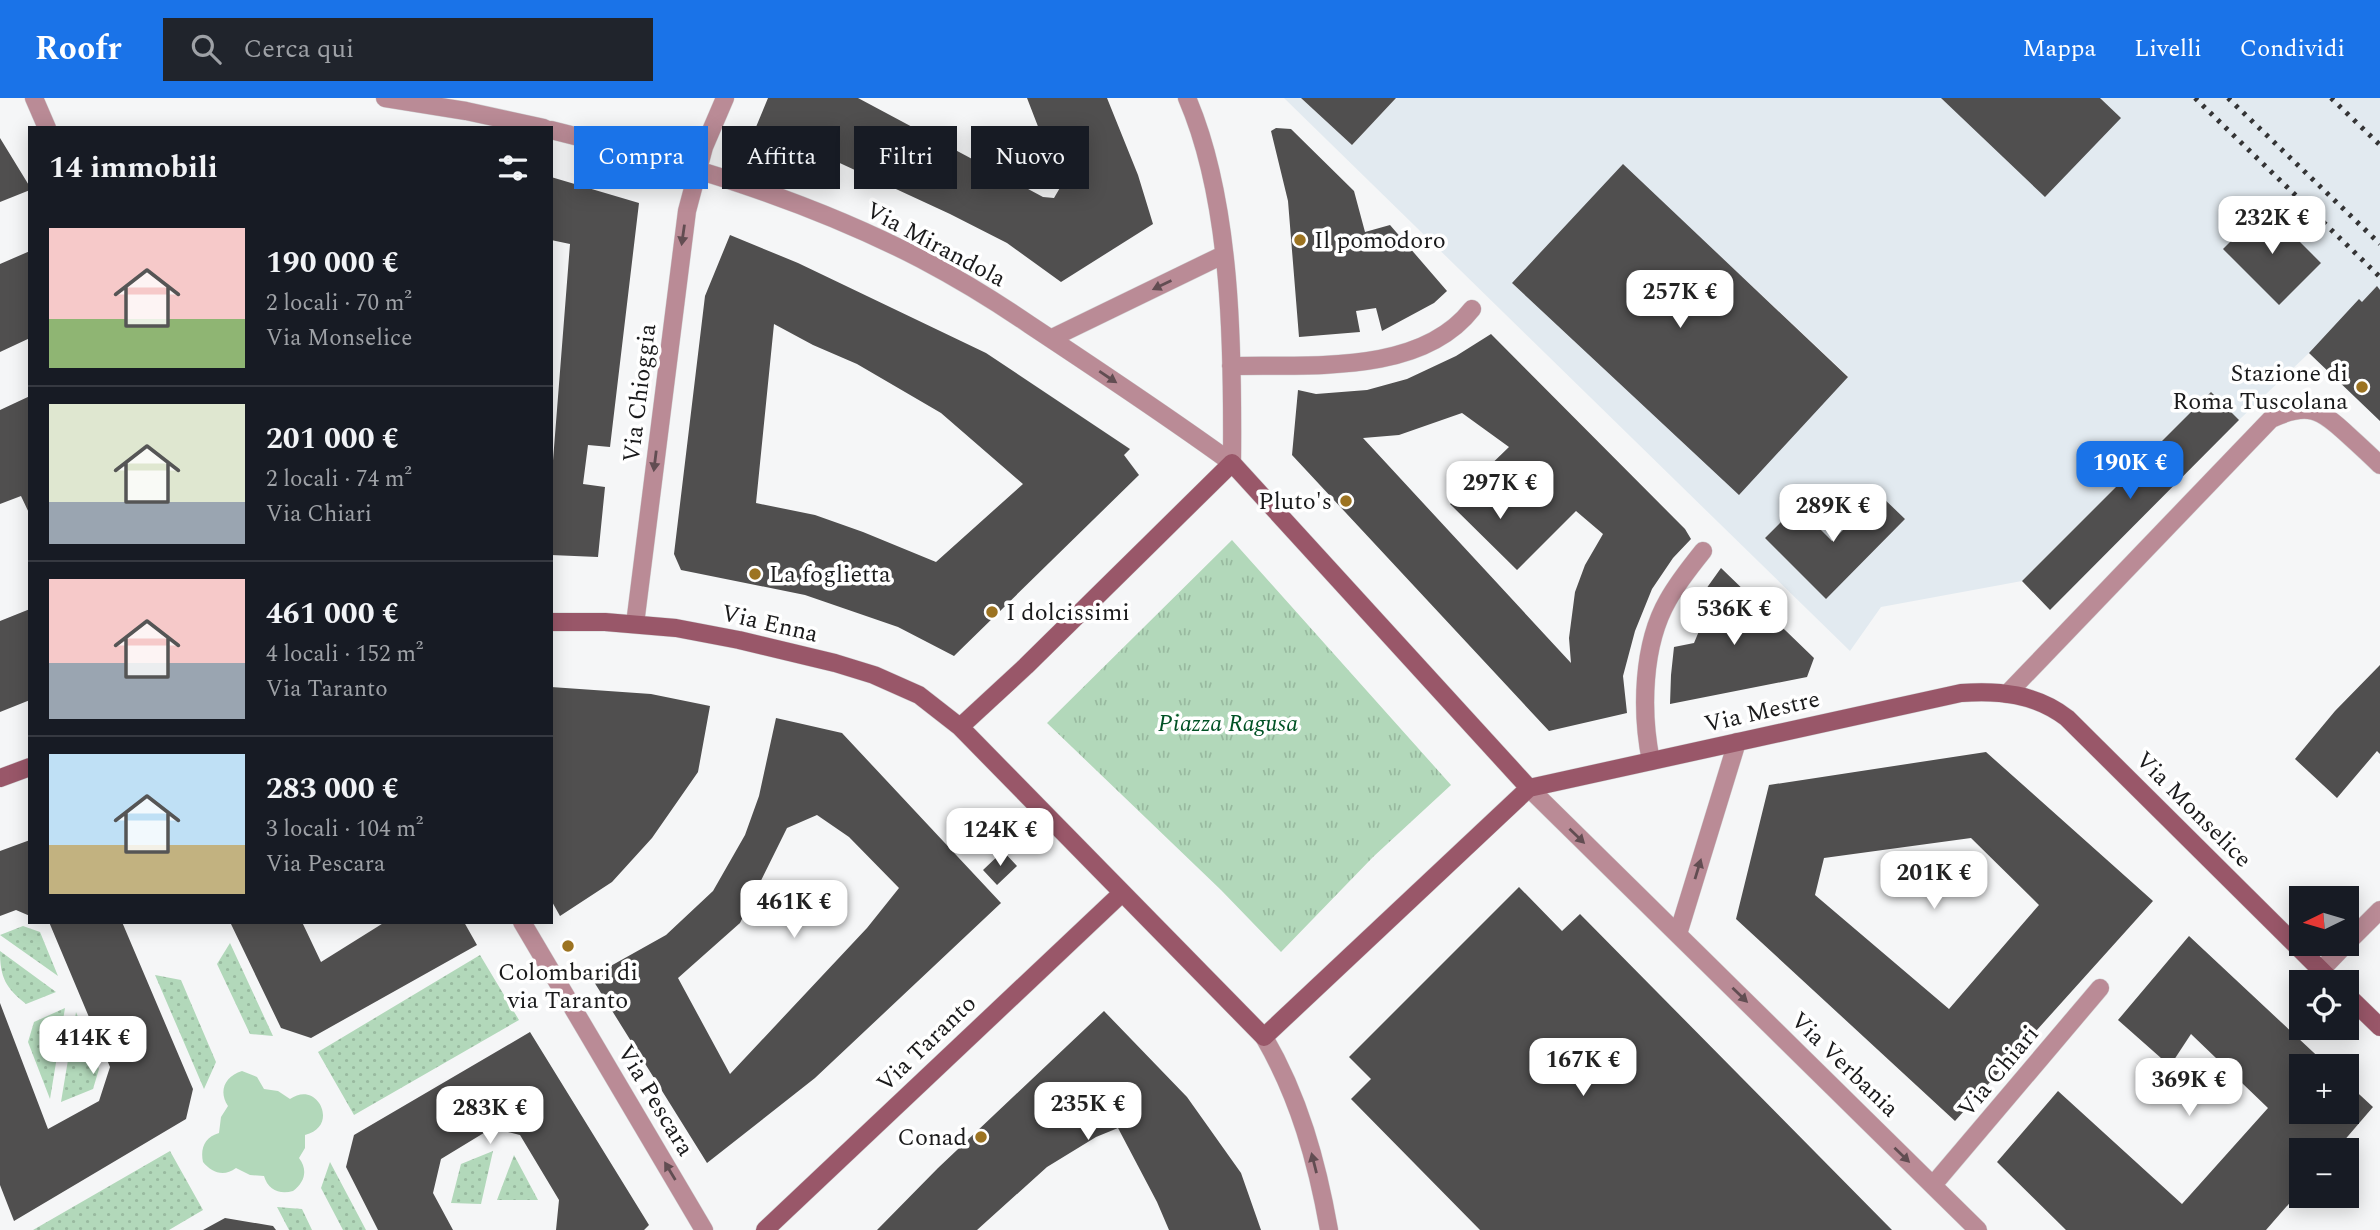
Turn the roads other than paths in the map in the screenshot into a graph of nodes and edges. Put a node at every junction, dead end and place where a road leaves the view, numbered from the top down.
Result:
1 (34, 98) edge
2 (385, 98) edge
3 (725, 98) edge
4 (1187, 98) edge
5 (46, 126) edge
6 (535, 126) edge
7 (553, 131) edge
8 (574, 136) edge
9 (708, 142) edge
10 (708, 172) edge
11 (693, 189) edge
12 (1223, 255) junction
13 (1472, 309) dead end
14 (1052, 338) junction
15 (1231, 366) junction
16 (1232, 463) junction
17 (2380, 465) edge
18 (1703, 551) dead end
19 (553, 622) edge
20 (635, 624) junction
21 (2007, 694) junction
22 (960, 727) junction
23 (1737, 742) junction
24 (1651, 761) junction
25 (28, 768) edge
26 (0, 778) edge
27 (1528, 788) junction
28 (1122, 893) junction
29 (2380, 910) edge
30 (523, 924) edge
31 (2359, 931) edge
32 (1678, 934) junction
33 (2321, 970) edge
34 (2100, 988) dead end
35 (2359, 1006) edge
36 (2377, 1022) edge
37 (1264, 1037) junction
38 (1933, 1185) junction
39 (704, 1230) edge
40 (765, 1230) edge
41 (1329, 1230) edge
42 (1978, 1230) edge

1 - 5 street
2 - 6 street
3 - 9 street, Via Chioggia
4 - 12 street
7 - 8 street, Via Mirandola
10 - 14 street, Via Mirandola
11 -> 20 street, Via Chioggia
12 -> 14 street
12 - 15 street
13 - 15 street
14 -> 16 street
15 - 16 street
16 - 22 main road
16 - 27 main road
17 - 21 street
18 - 24 street
19 - 20 main road, Via Enna
20 - 22 main road, Via Enna
21 - 23 main road, Via Mestre
21 - 33 main road, Via Monselice
22 - 28 main road
23 - 24 main road, Via Mestre
32 -> 23 street
24 - 27 main road, Via Mestre
25 - 26 main road
27 -> 32 street, Via Verbania
27 - 37 main road
28 - 37 main road
28 - 40 main road, Via Taranto
29 - 31 street
39 -> 30 street, Via Pescara
32 -> 38 street, Via Verbania
34 - 38 street, Via Chiari
35 - 36 main road
41 -> 37 street
38 - 42 street, Via Verbania

